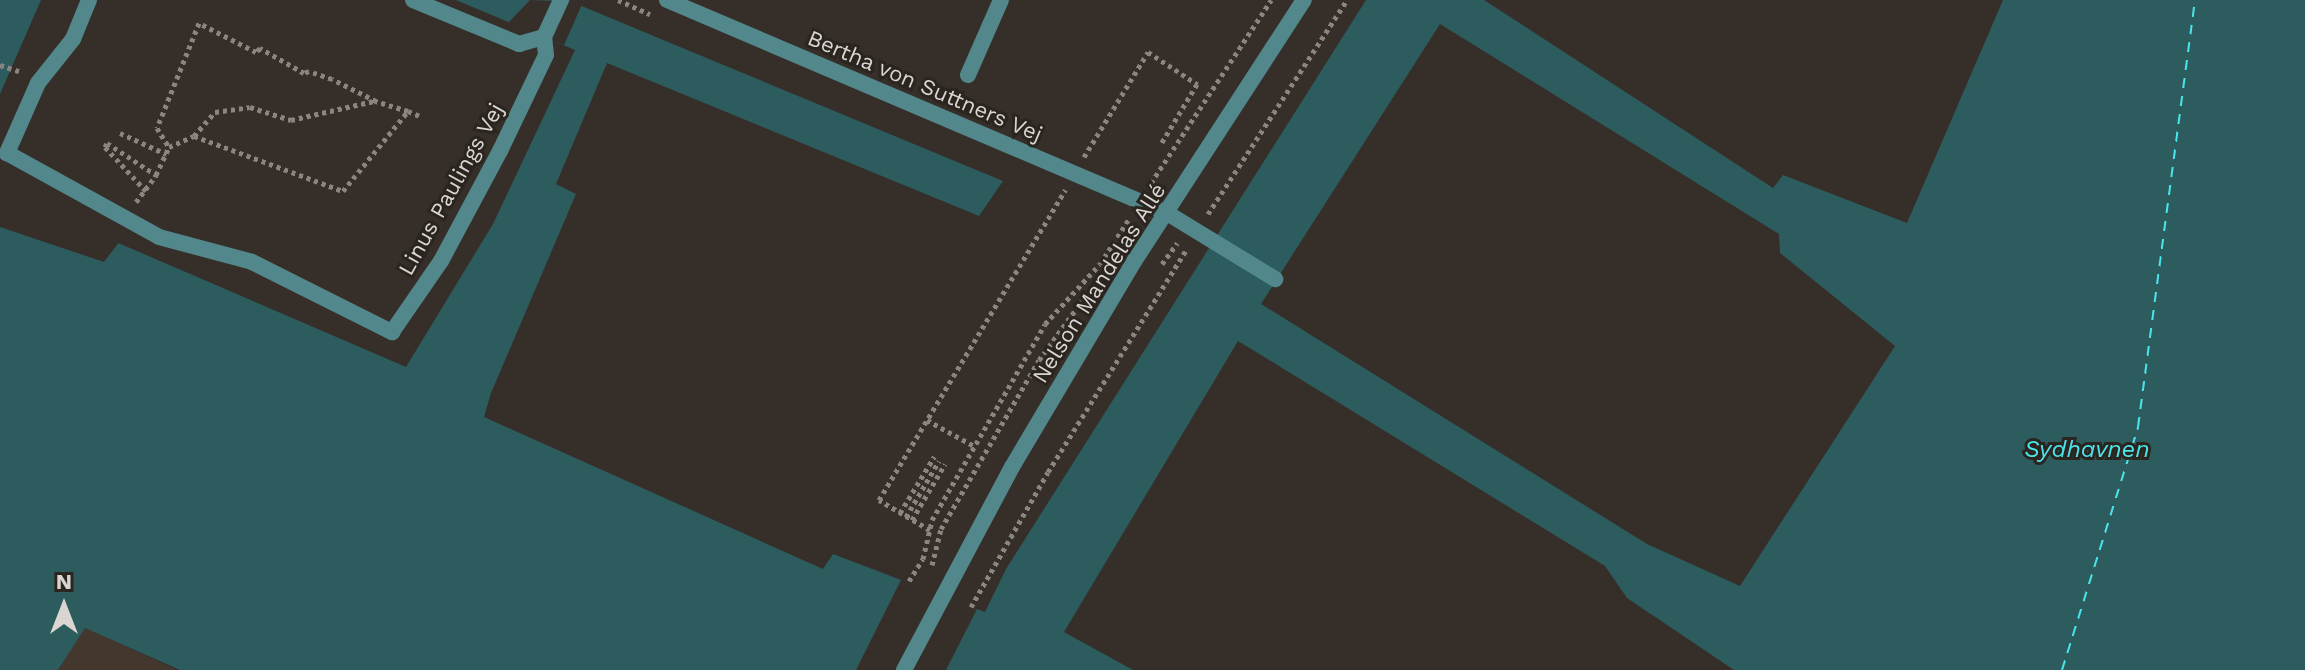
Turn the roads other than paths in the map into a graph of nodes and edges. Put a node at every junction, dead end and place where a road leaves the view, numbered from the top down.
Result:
1 (89, 0) edge
2 (413, 0) edge
3 (561, 0) edge
4 (667, 0) edge
5 (1001, 0) edge
6 (1304, 0) edge
7 (544, 37) junction
8 (968, 75) dead end
9 (1167, 213) junction
10 (1275, 279) dead end
11 (904, 670) edge

1 - 7 street, Linus Paulings Vej
2 - 7 street
3 - 7 street, Linus Paulings Vej
4 - 9 street, Bertha von Suttners Vej
5 - 8 street
6 - 9 street, Nelson Mandelas Allé
9 - 10 street, Bertha von Suttners Vej
9 - 11 street, Nelson Mandelas Allé

